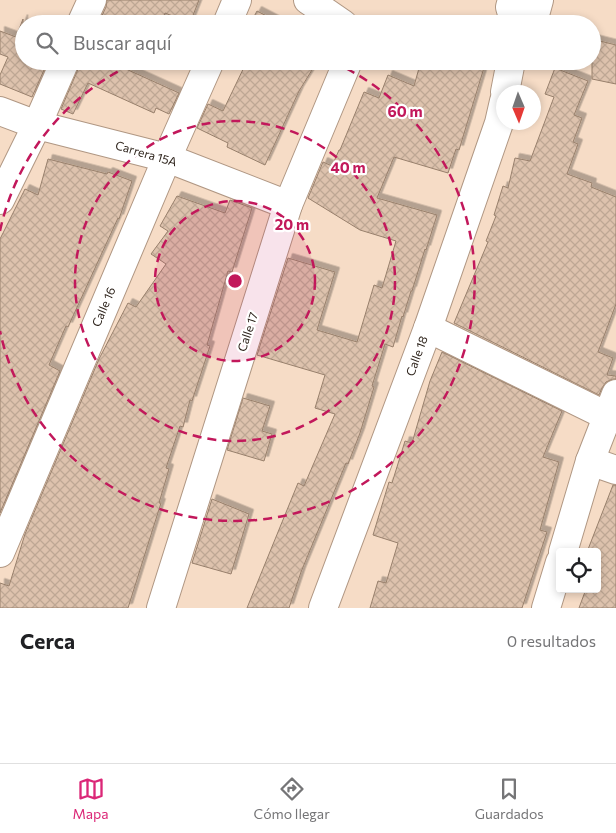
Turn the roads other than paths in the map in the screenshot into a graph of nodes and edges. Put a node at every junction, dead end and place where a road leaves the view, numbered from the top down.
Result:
1 (92, 0) edge
2 (238, 0) edge
3 (308, 0) edge
4 (85, 15) edge
5 (231, 15) edge
6 (330, 15) edge
7 (61, 70) edge
8 (206, 70) edge
9 (344, 70) edge
10 (509, 70) edge
11 (506, 85) edge
12 (0, 110) edge
13 (37, 125) junction
14 (497, 130) edge
15 (167, 158) junction
16 (0, 200) edge
17 (288, 205) junction
18 (428, 328) junction
19 (612, 405) edge
20 (590, 461) junction
21 (616, 470) edge
22 (564, 548) edge
23 (0, 553) edge
24 (556, 575) edge
25 (161, 608) edge
26 (323, 608) edge
27 (546, 608) edge

1 - 4 street
2 - 5 street
3 - 6 street
7 - 13 street
8 - 15 street, Calle 16
9 - 17 street, Calle 17
10 - 11 street
12 - 13 street, Carrera 15A
13 - 15 street, Carrera 15A
13 - 16 street
14 - 18 street, Calle 18
15 - 17 street, Carrera 15A
15 - 23 street, Calle 16
17 - 25 street, Calle 17
18 - 19 street
18 - 26 street, Calle 18
19 - 20 street
20 - 21 street
20 - 22 street
24 - 27 street

